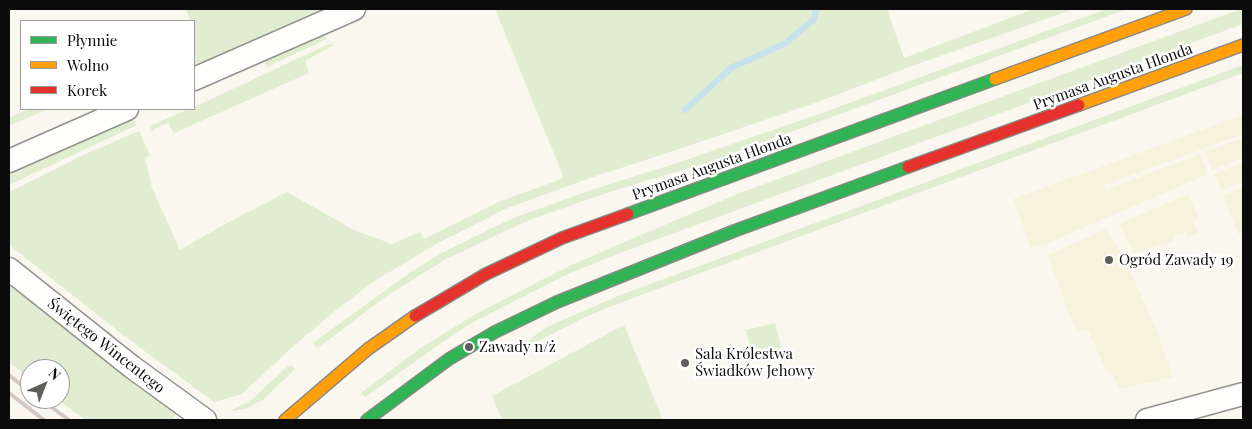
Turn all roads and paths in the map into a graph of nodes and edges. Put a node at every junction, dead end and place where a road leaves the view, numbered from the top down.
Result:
1 (354, 9) edge
2 (1186, 9) edge
3 (1243, 45) edge
4 (195, 79) edge
5 (124, 110) edge
6 (9, 160) edge
7 (9, 269) edge
8 (1243, 394) edge
9 (205, 420) edge
10 (285, 420) edge
11 (367, 420) edge
12 (1147, 420) edge

1 - 4 street
2 - 10 main road, Prymasa Augusta Hlonda
3 - 11 main road, Prymasa Augusta Hlonda
5 - 6 street
7 - 9 street, Świętego Wincentego
8 - 12 street

